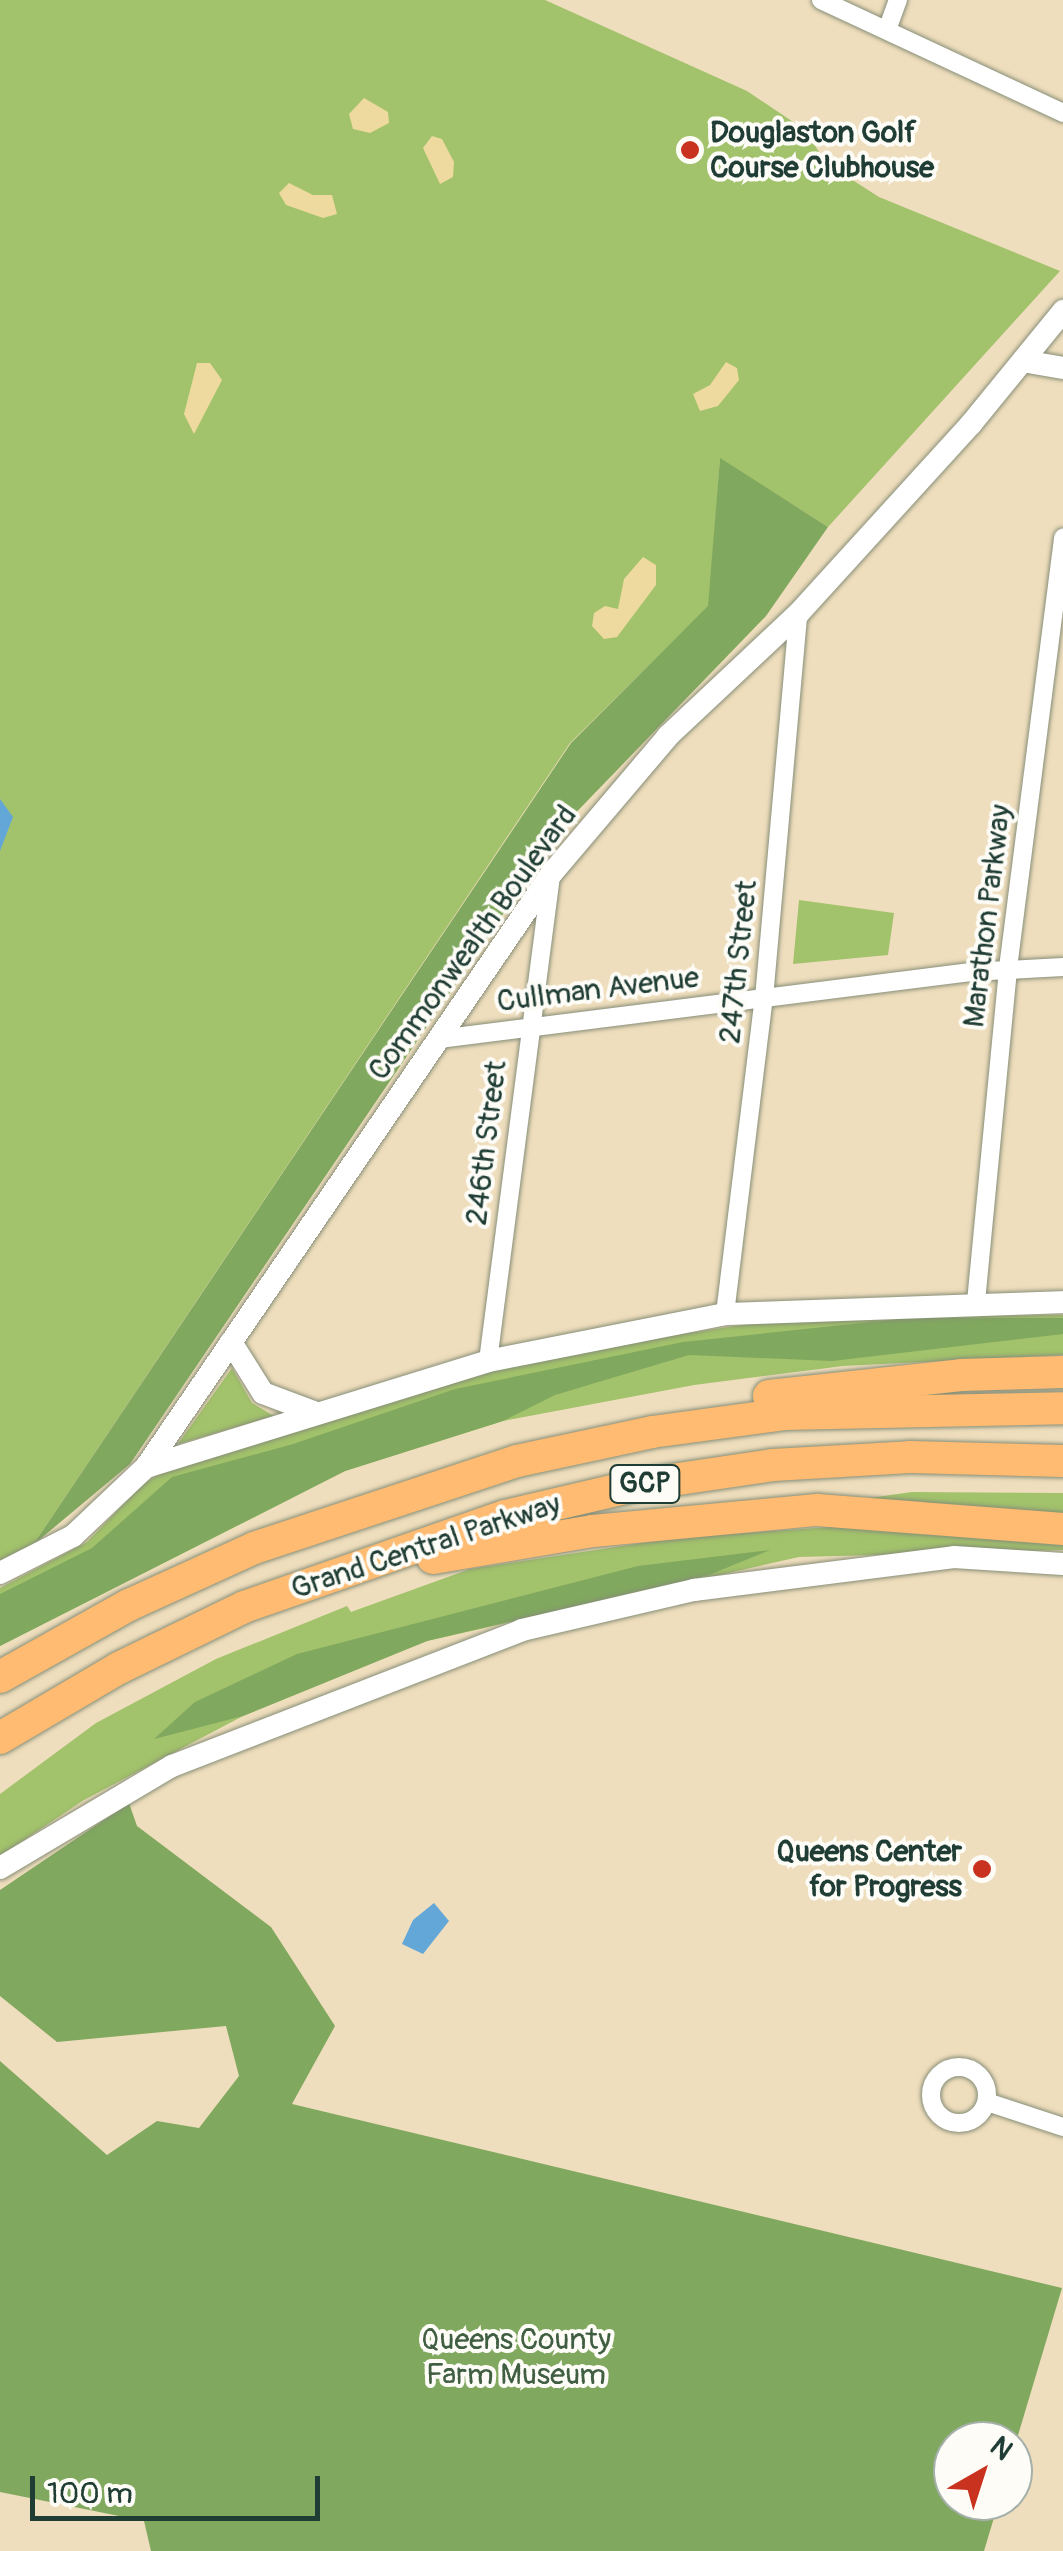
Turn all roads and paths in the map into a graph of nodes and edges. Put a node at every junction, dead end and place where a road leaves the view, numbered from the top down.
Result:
1 (822, 0) edge
2 (898, 0) edge
3 (887, 30) junction
4 (1063, 112) edge
5 (1063, 311) edge
6 (1023, 361) junction
7 (1063, 368) edge
8 (1063, 538) edge
9 (798, 614) junction
10 (552, 872) junction
11 (1063, 967) edge
12 (1008, 968) junction
13 (764, 998) junction
14 (530, 1026) junction
15 (438, 1039) junction
16 (976, 1302) junction
17 (1063, 1302) edge
18 (725, 1314) junction
19 (231, 1342) junction
20 (488, 1362) junction
21 (1063, 1372) edge
22 (1063, 1408) edge
23 (320, 1414) junction
24 (517, 1460) junction
25 (1063, 1461) edge
26 (146, 1467) junction
27 (1063, 1529) edge
28 (1063, 1564) edge
29 (0, 1573) edge
30 (244, 1607) junction
31 (0, 1677) edge
32 (0, 1738) edge
33 (0, 1868) edge
34 (987, 2102) dead end
35 (1063, 2128) edge

1 - 3 street
2 - 3 street
3 - 4 street
5 - 6 street, Commonwealth Boulevard
6 - 7 street
6 - 9 street, Commonwealth Boulevard
8 - 12 street, Marathon Parkway
9 - 10 street, Commonwealth Boulevard
9 - 13 street, 247th Street
10 - 14 street, 246th Street
10 - 15 street, Commonwealth Boulevard
11 - 12 street, Cullman Avenue
12 - 13 street, Cullman Avenue
12 - 16 street, Marathon Parkway
13 - 14 street, Cullman Avenue
13 - 18 street, 247th Street
14 - 15 street, Cullman Avenue
14 - 20 street, 246th Street
15 - 19 street, Commonwealth Boulevard
16 - 17 street
16 - 18 street
18 - 20 street
19 - 23 street
19 - 26 street, Commonwealth Boulevard
20 - 23 street
21 - 24 highway
22 - 24 highway, Grand Central Parkway / GCP
23 - 26 street
24 - 31 highway, Grand Central Parkway / GCP
25 - 30 highway, Grand Central Parkway / GCP
26 - 29 street, Commonwealth Boulevard
27 - 30 highway
28 - 33 street
30 - 32 highway, Grand Central Parkway / GCP
34 - 35 street

